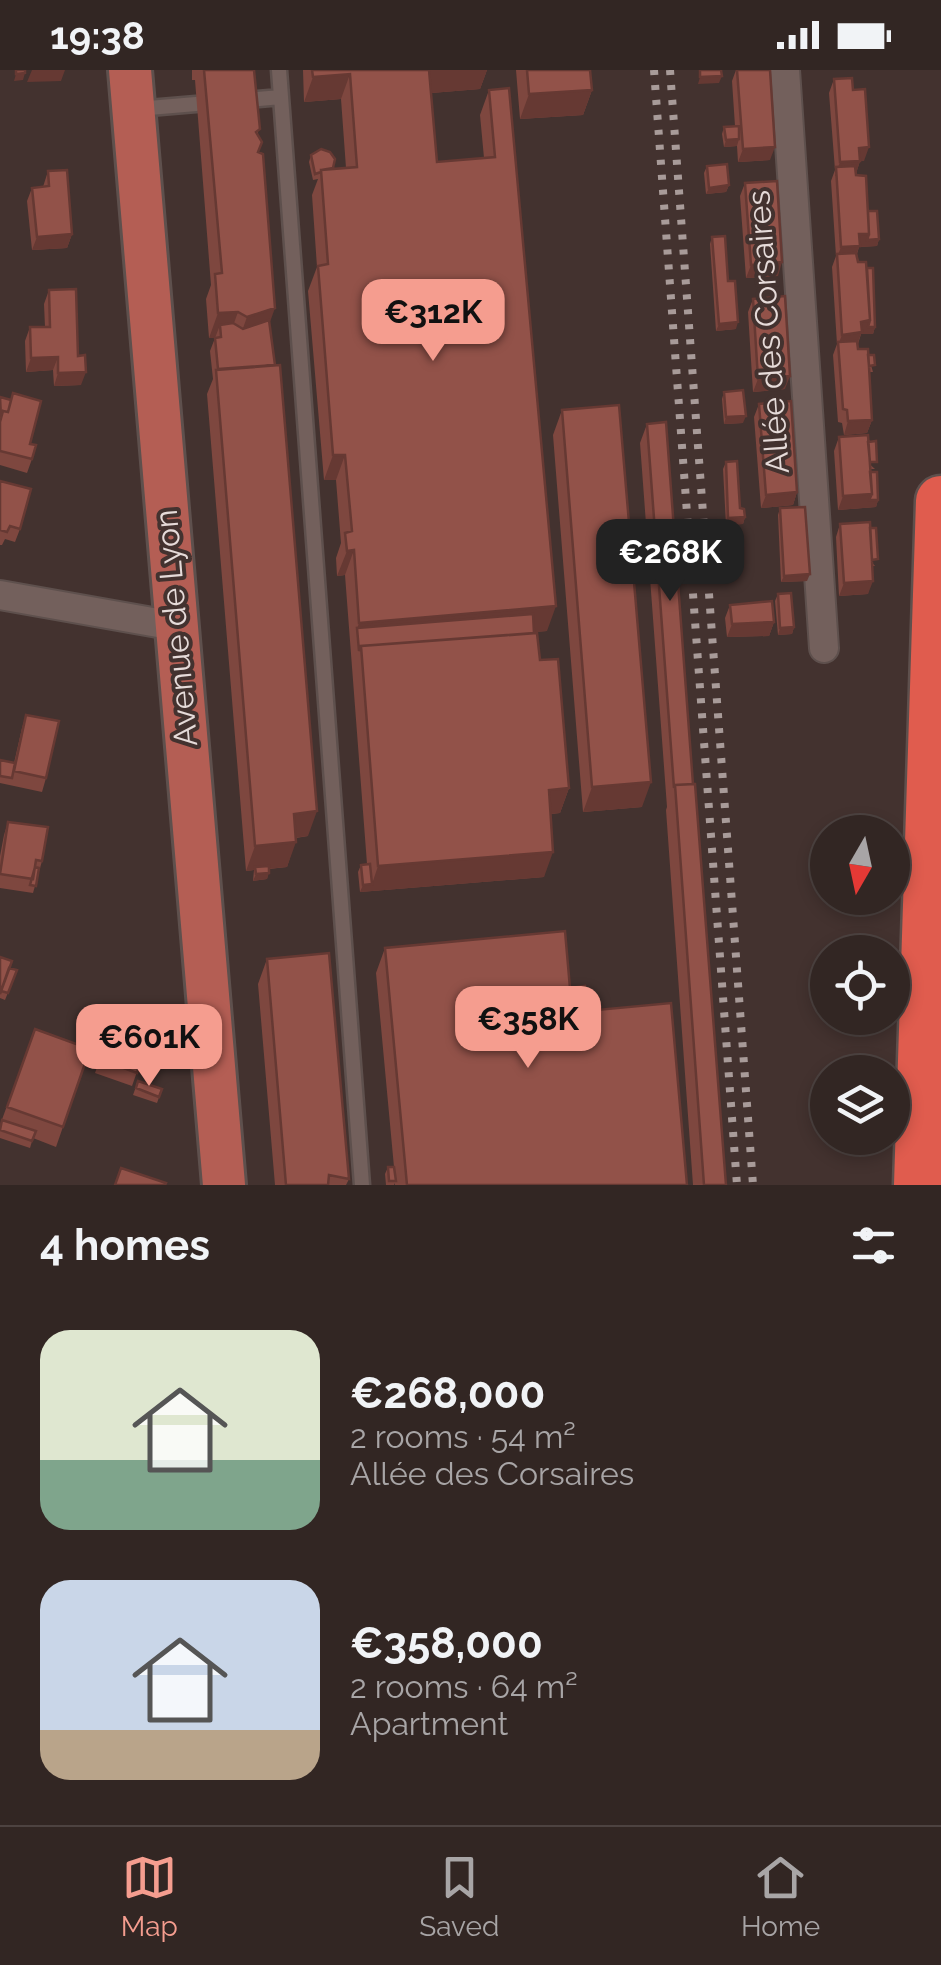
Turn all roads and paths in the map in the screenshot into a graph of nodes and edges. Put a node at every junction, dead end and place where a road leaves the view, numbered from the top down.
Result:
1 (279, 70) edge
2 (786, 70) edge
3 (132, 89) edge
4 (281, 97) junction
5 (247, 100) edge
6 (196, 104) dead end
7 (941, 501) edge
8 (0, 594) edge
9 (175, 626) junction
10 (824, 648) dead end
11 (224, 1185) edge
12 (362, 1185) edge
13 (919, 1185) edge

1 - 4 lane
2 - 10 street, Allée des Corsaires
3 - 6 lane
3 - 9 main road, Avenue de Lyon
4 - 5 lane
4 - 12 lane
7 - 13 highway
8 - 9 street
9 - 11 main road, Avenue de Lyon

